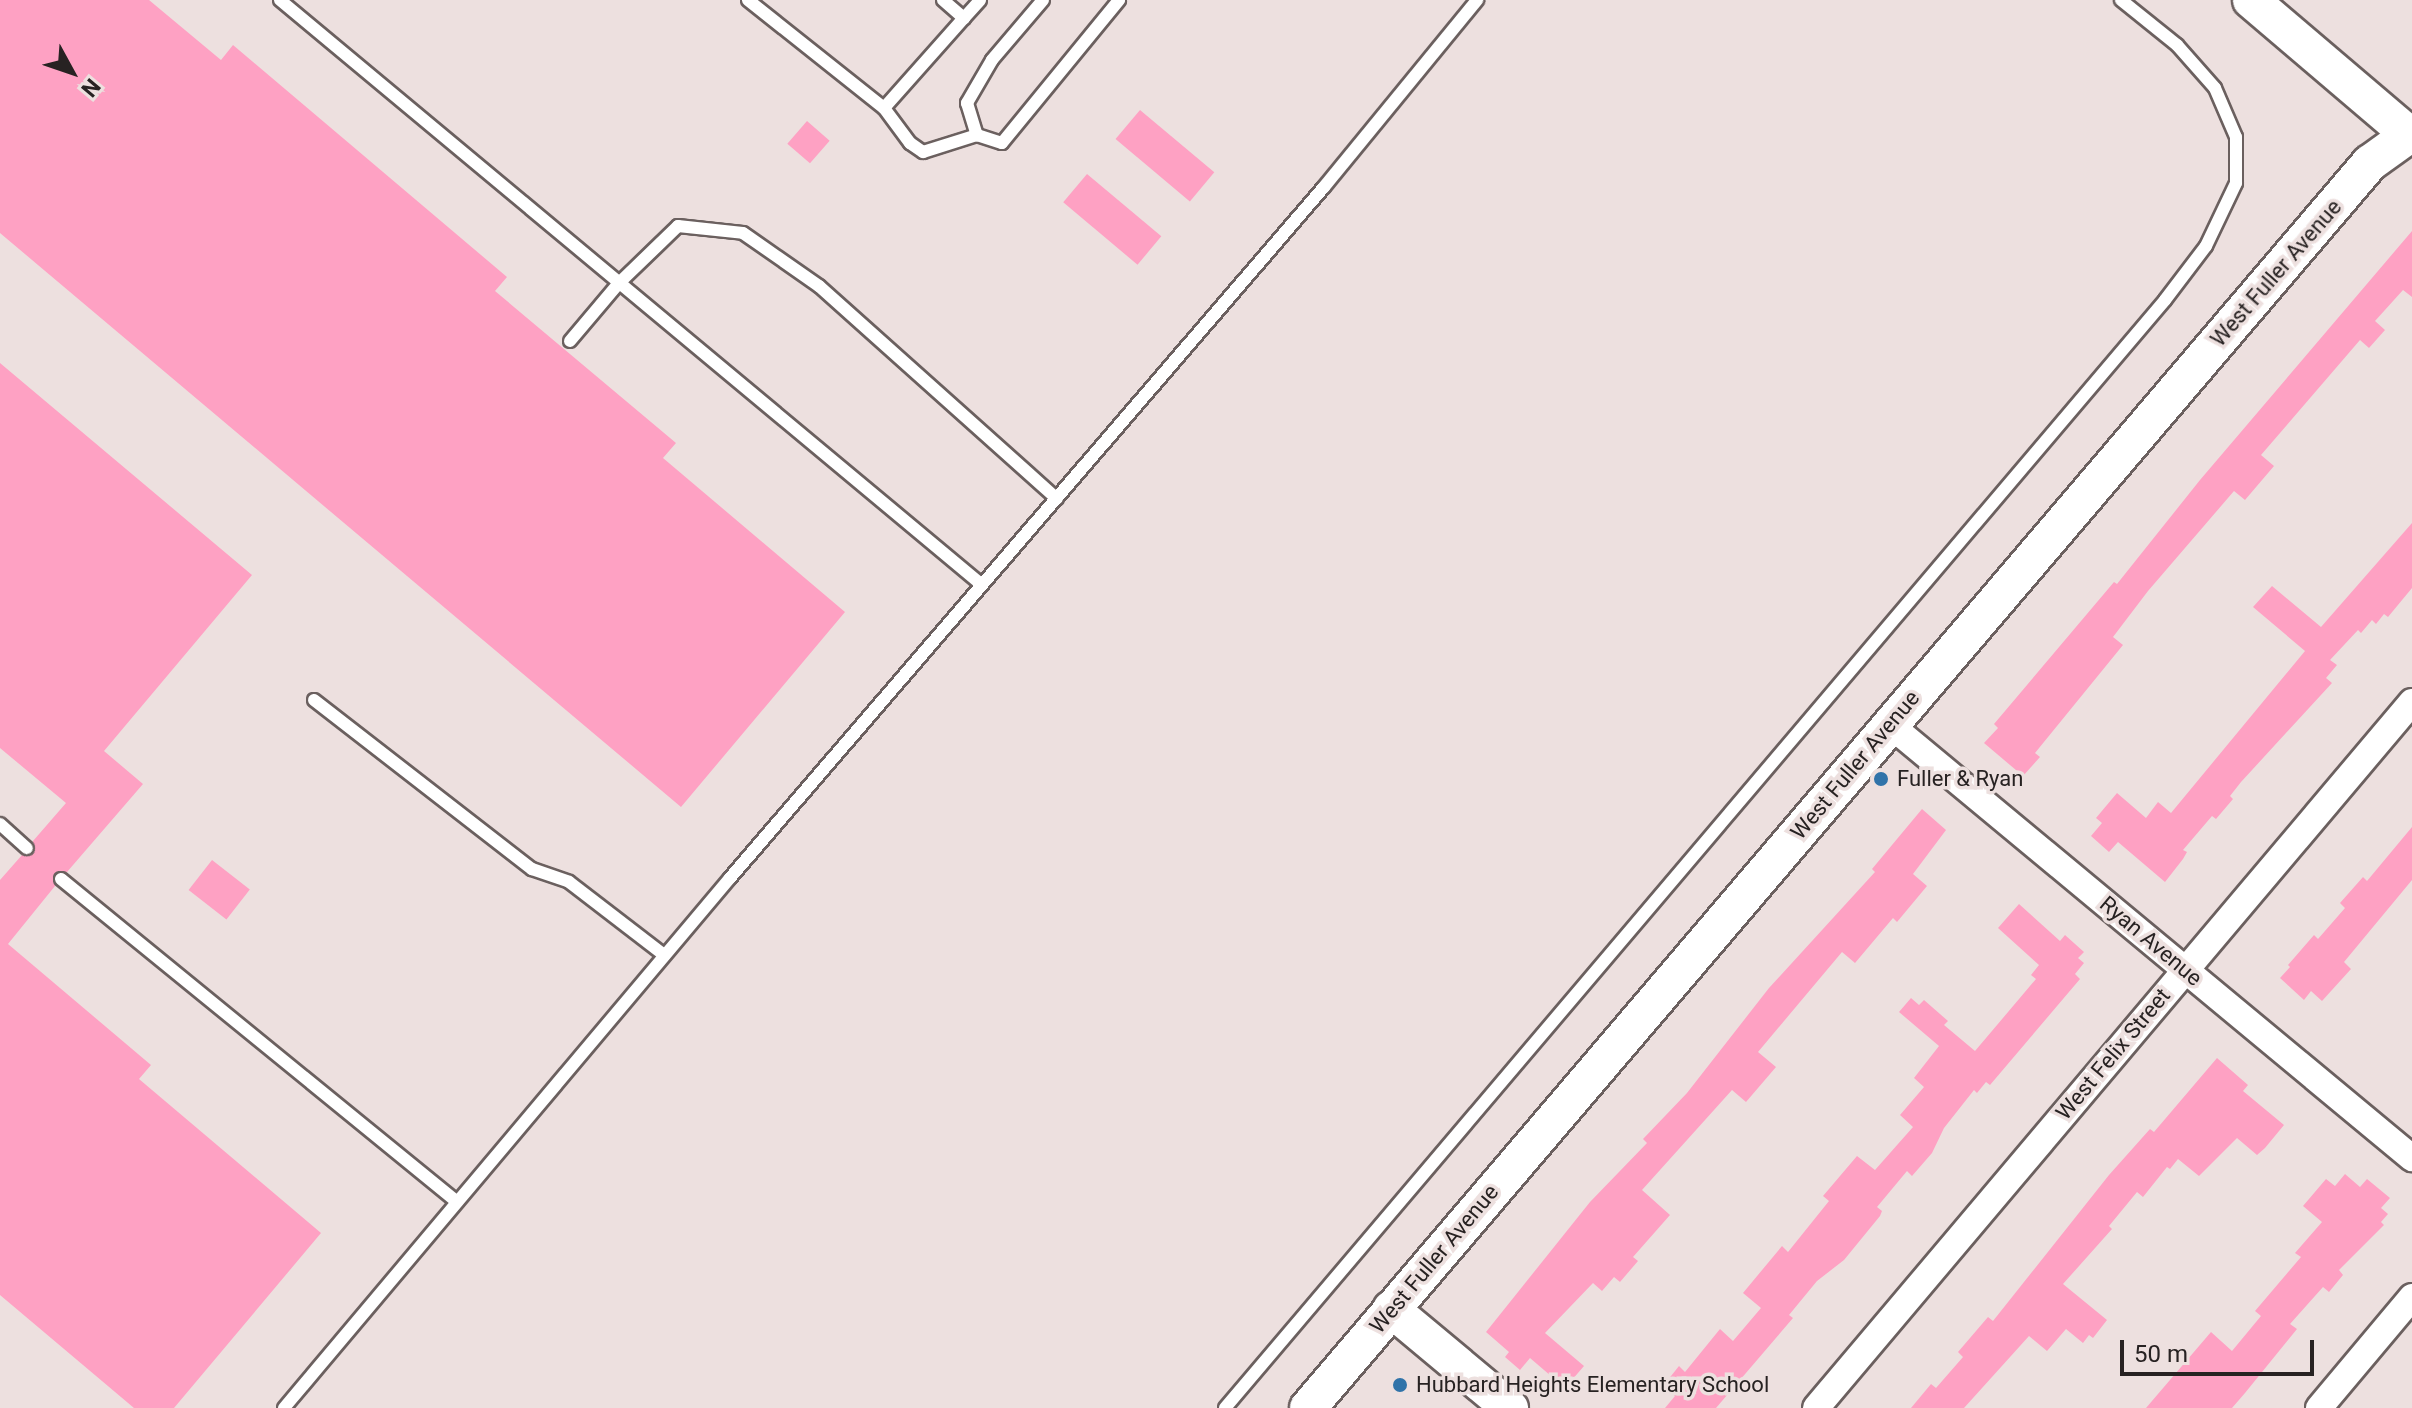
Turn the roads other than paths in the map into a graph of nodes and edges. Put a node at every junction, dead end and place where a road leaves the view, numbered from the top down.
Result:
1 (280, 0) edge
2 (748, 0) edge
3 (943, 0) edge
4 (980, 0) edge
5 (1043, 0) edge
6 (1119, 0) edge
7 (1477, 0) edge
8 (2121, 0) edge
9 (2251, 0) edge
10 (964, 18) junction
11 (884, 108) junction
12 (977, 135) junction
13 (2411, 135) edge
14 (619, 283) junction
15 (570, 341) dead end
16 (1057, 499) junction
17 (981, 584) junction
18 (314, 700) dead end
19 (2412, 702) edge
20 (1889, 724) junction
21 (0, 824) edge
22 (27, 848) dead end
23 (61, 879) dead end
24 (664, 955) junction
25 (2185, 969) junction
26 (2412, 1158) edge
27 (456, 1201) junction
28 (2412, 1297) edge
29 (1391, 1309) junction
30 (284, 1408) edge
31 (1225, 1408) edge
32 (1308, 1408) edge
33 (1510, 1408) edge
34 (1816, 1408) edge
35 (2319, 1408) edge

1 - 14 lane
2 - 11 lane
3 - 10 lane
4 - 10 lane
5 - 12 lane
6 - 12 lane
7 - 16 lane
8 - 31 lane
9 - 13 street
10 - 11 lane
11 - 12 lane
13 - 20 street, West Fuller Avenue
14 - 15 lane
14 - 16 lane
14 - 17 lane
16 - 17 lane
17 - 24 lane
18 - 24 lane
19 - 25 street, West Felix Street
20 - 25 street, Ryan Avenue
20 - 29 street, West Fuller Avenue
21 - 22 lane
23 - 27 lane
24 - 27 lane
25 - 26 street, Ryan Avenue
25 - 34 street, West Felix Street
27 - 30 lane
28 - 35 street
29 - 32 street, West Fuller Avenue
29 - 33 street

